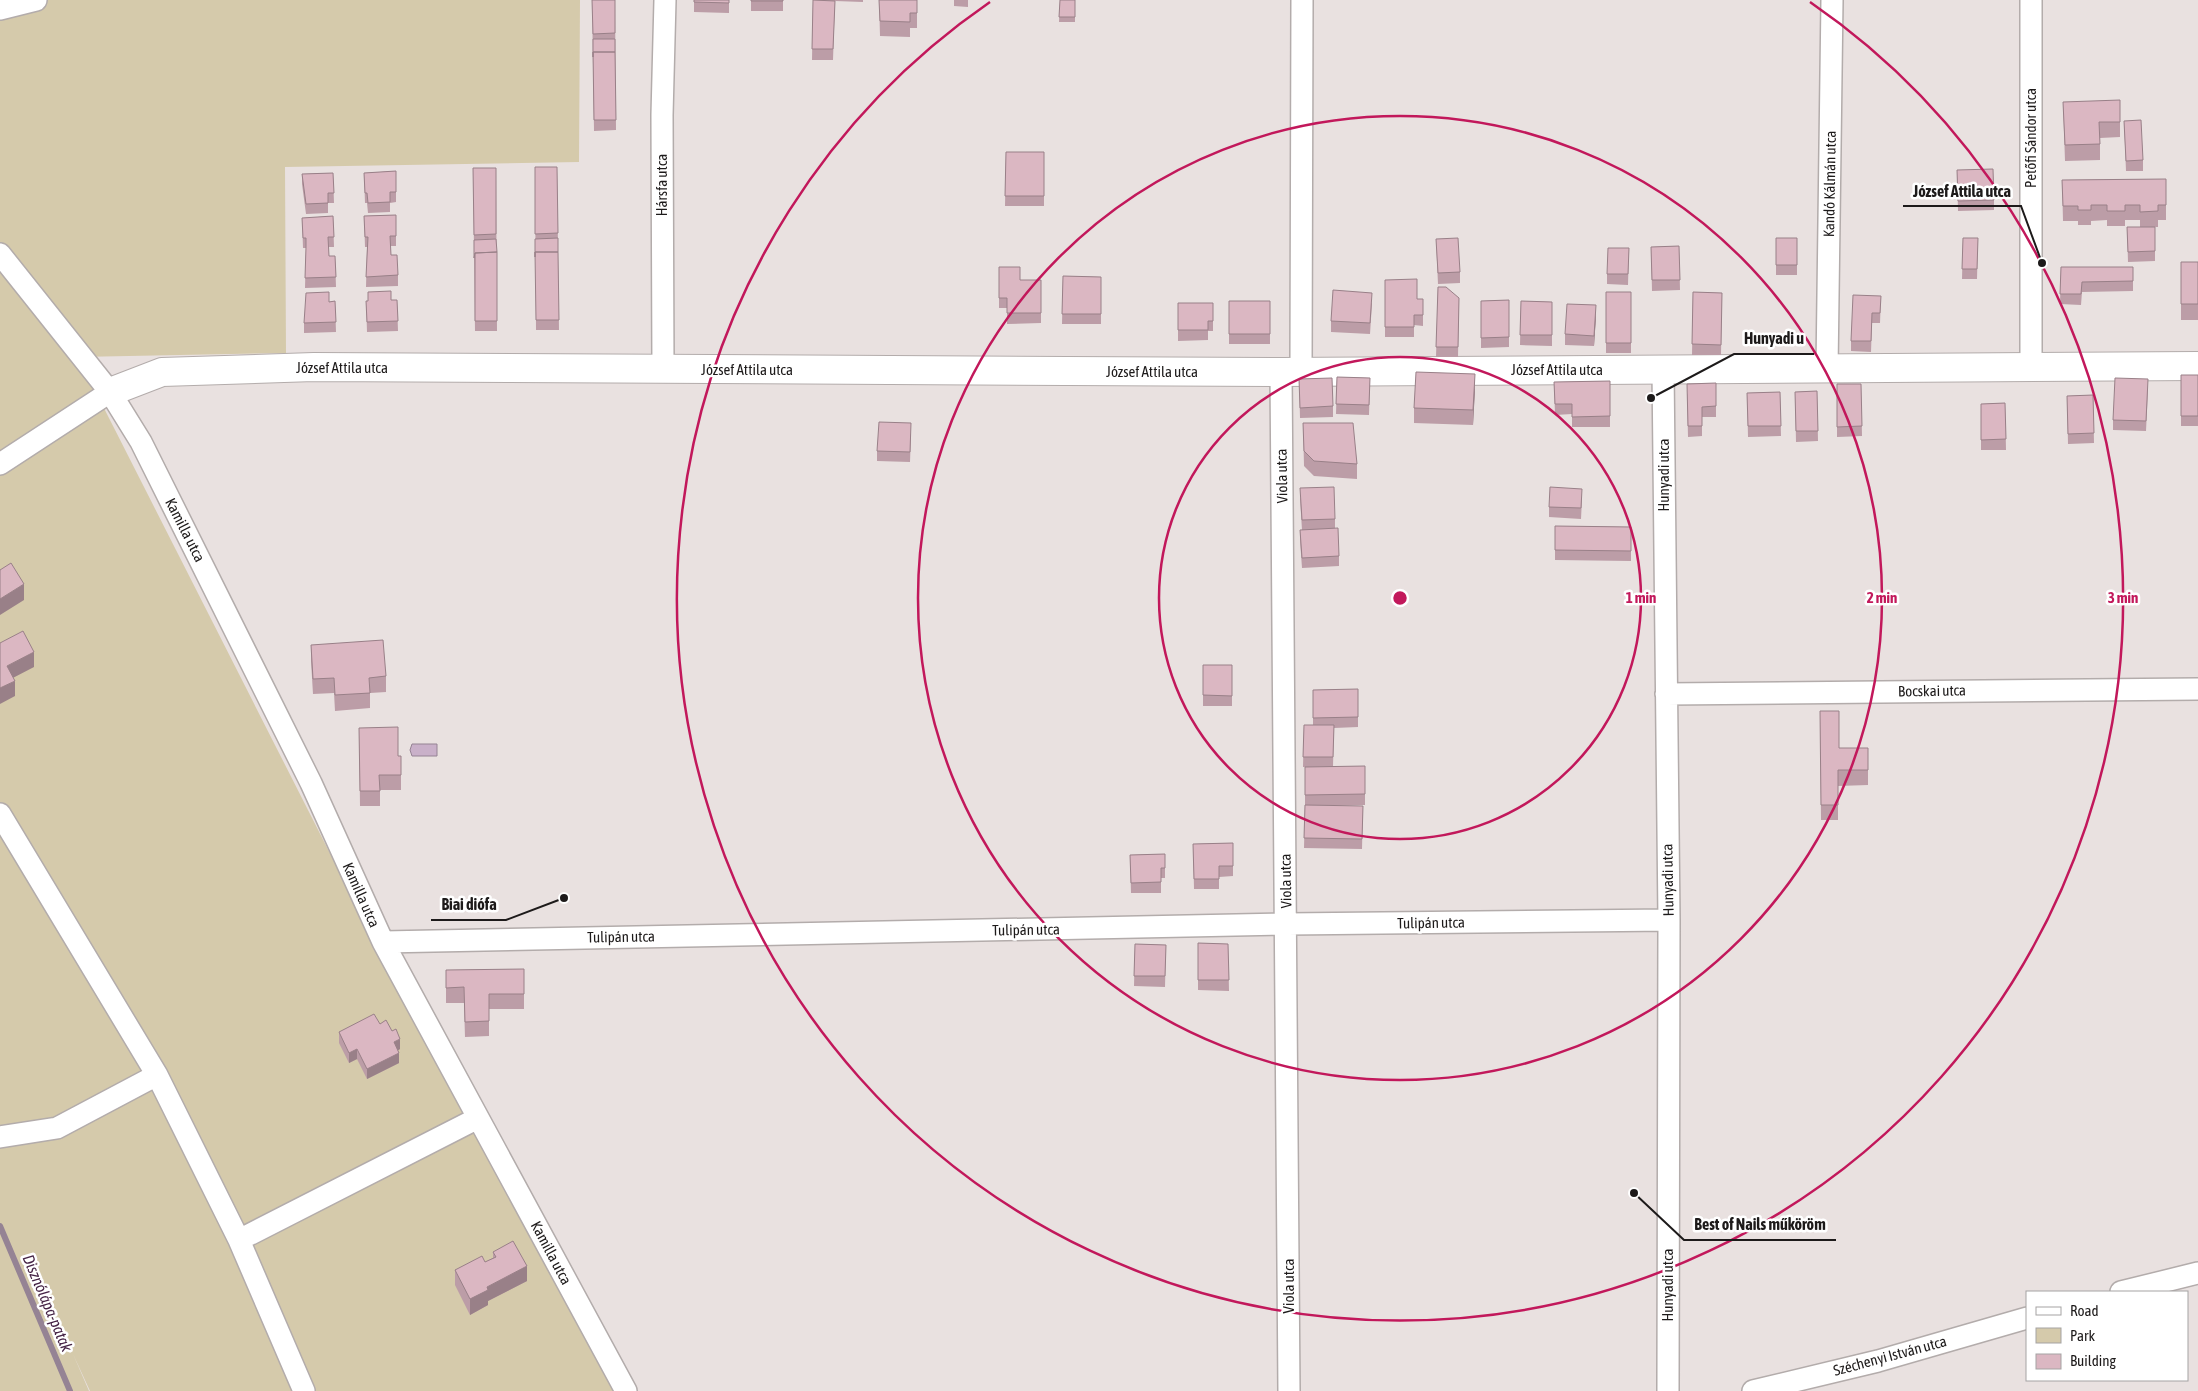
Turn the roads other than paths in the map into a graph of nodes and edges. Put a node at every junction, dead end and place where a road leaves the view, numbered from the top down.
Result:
1 (36, 0) edge
2 (665, 0) edge
3 (1302, 0) edge
4 (1832, 0) edge
5 (2031, 0) edge
6 (0, 9) edge
7 (0, 254) edge
8 (2031, 366) junction
9 (2198, 366) edge
10 (1663, 369) junction
11 (1828, 369) junction
12 (662, 370) junction
13 (1291, 372) junction
14 (110, 392) junction
15 (0, 464) edge
16 (2198, 689) edge
17 (1666, 694) junction
18 (0, 814) edge
19 (1668, 920) junction
20 (1287, 924) junction
21 (383, 942) junction
22 (157, 1075) junction
23 (478, 1118) junction
24 (0, 1136) edge
25 (239, 1240) junction
26 (2198, 1273) edge
27 (2125, 1291) edge
28 (2026, 1318) edge
29 (304, 1391) edge
30 (626, 1391) edge
31 (1289, 1391) edge
32 (1668, 1391) edge
33 (1753, 1391) edge

1 - 6 street
2 - 12 street, Hársfa utca
3 - 13 street, Viola utca
4 - 11 street, Kandó Kálmán utca
5 - 8 street, Petőfi Sándor utca
7 - 14 street, Kamilla utca
8 - 9 street, József Attila utca
8 - 11 street, József Attila utca
10 - 11 street, József Attila utca
10 - 13 street, József Attila utca
10 - 17 street, Hunyadi utca
12 - 13 street, József Attila utca
12 - 14 street, József Attila utca
13 - 20 street, Viola utca
14 - 15 street
14 - 21 street, Kamilla utca
16 - 17 street, Bocskai utca
17 - 19 street, Hunyadi utca
18 - 22 street
19 - 20 street, Tulipán utca
19 - 32 street, Hunyadi utca
20 - 21 street, Tulipán utca
20 - 31 street, Viola utca
21 - 23 street, Kamilla utca
22 - 24 street
22 - 25 street
23 - 25 street
23 - 30 street, Kamilla utca
25 - 29 street
26 - 27 street
28 - 33 street, Széchenyi István utca

